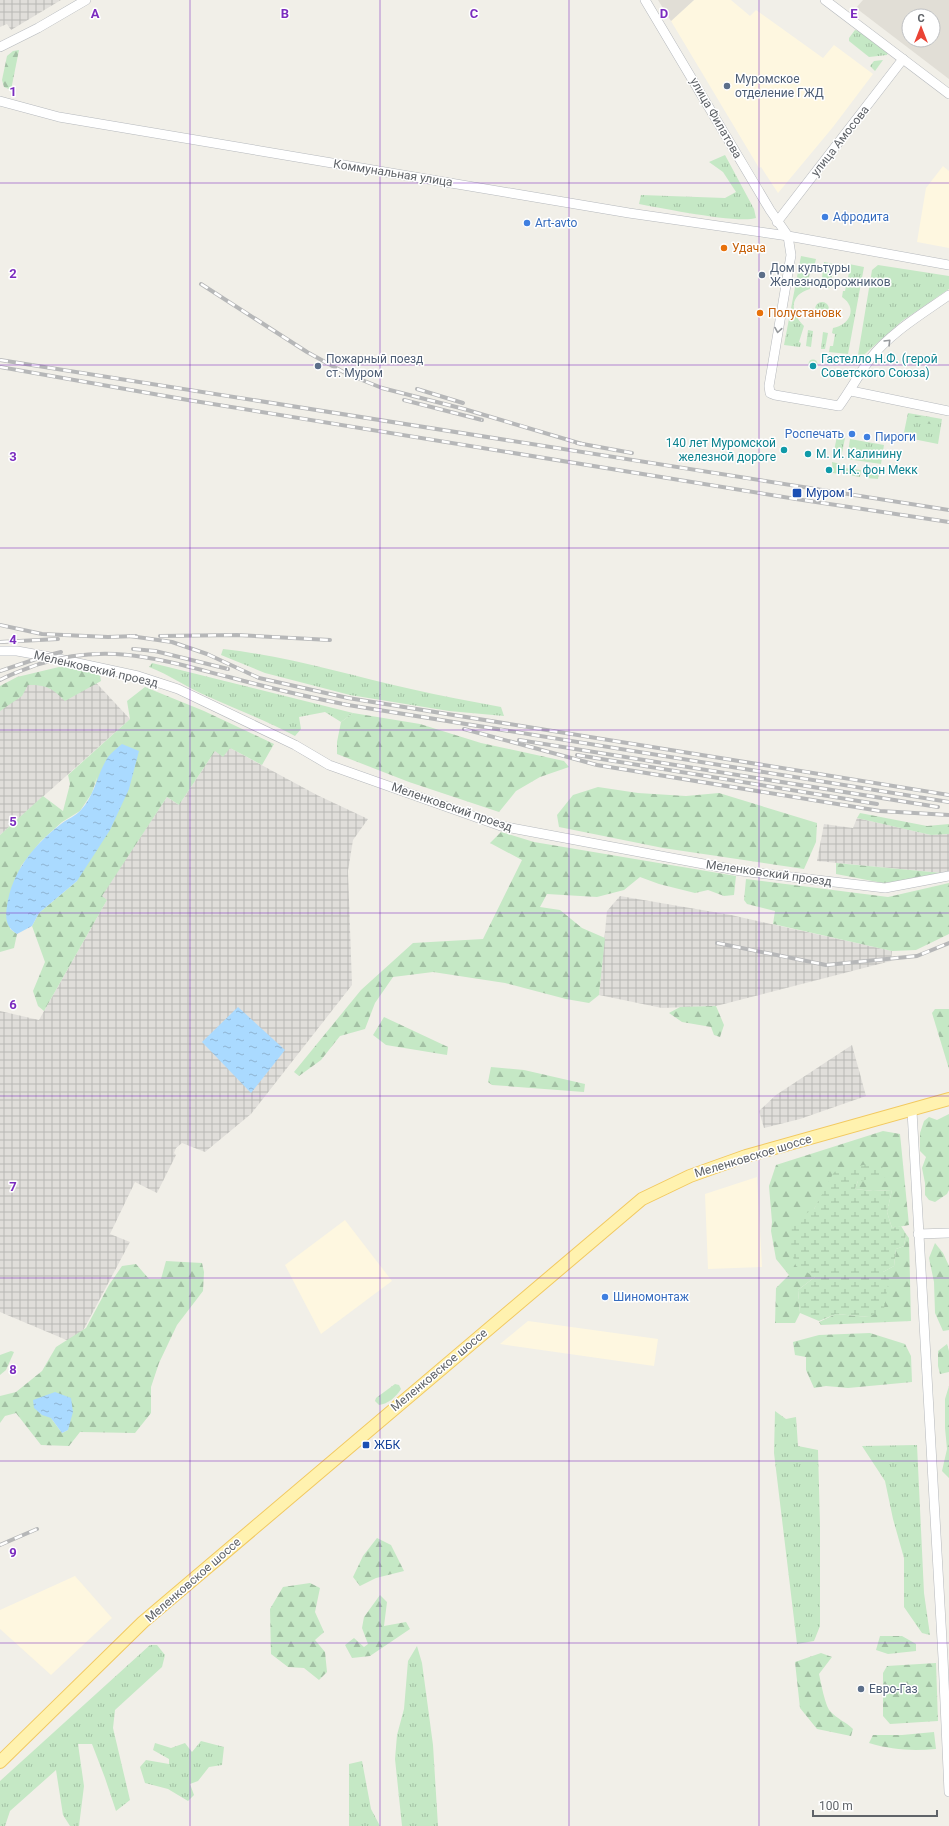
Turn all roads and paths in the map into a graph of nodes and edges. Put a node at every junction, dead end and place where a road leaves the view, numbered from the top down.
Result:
1 (86, 0) edge
2 (645, 0) edge
3 (824, 0) edge
4 (0, 47) edge
5 (903, 60) junction
6 (949, 94) edge
7 (0, 101) edge
8 (777, 222) junction
9 (788, 236) junction
10 (949, 265) edge
11 (949, 295) edge
12 (851, 391) junction
13 (949, 411) edge
14 (0, 651) edge
15 (949, 876) edge
16 (949, 1099) edge
17 (912, 1111) junction
18 (949, 1233) edge
19 (918, 1234) junction
20 (0, 1762) edge
21 (949, 1792) edge

1 - 4 street
2 - 8 street, улица Филатова
3 - 5 street
5 - 6 street
5 - 8 street, улица Амосова
7 - 9 street, Коммунальная улица
8 - 9 street, улица Филатова
9 - 10 street, Коммунальная улица
9 -> 12 street
12 -> 11 street
12 - 13 street
14 - 15 street, Меленковский проезд
16 - 17 main road, Меленковское шоссе
17 - 19 street
17 - 20 main road, Меленковское шоссе
18 - 19 street
19 - 21 street

